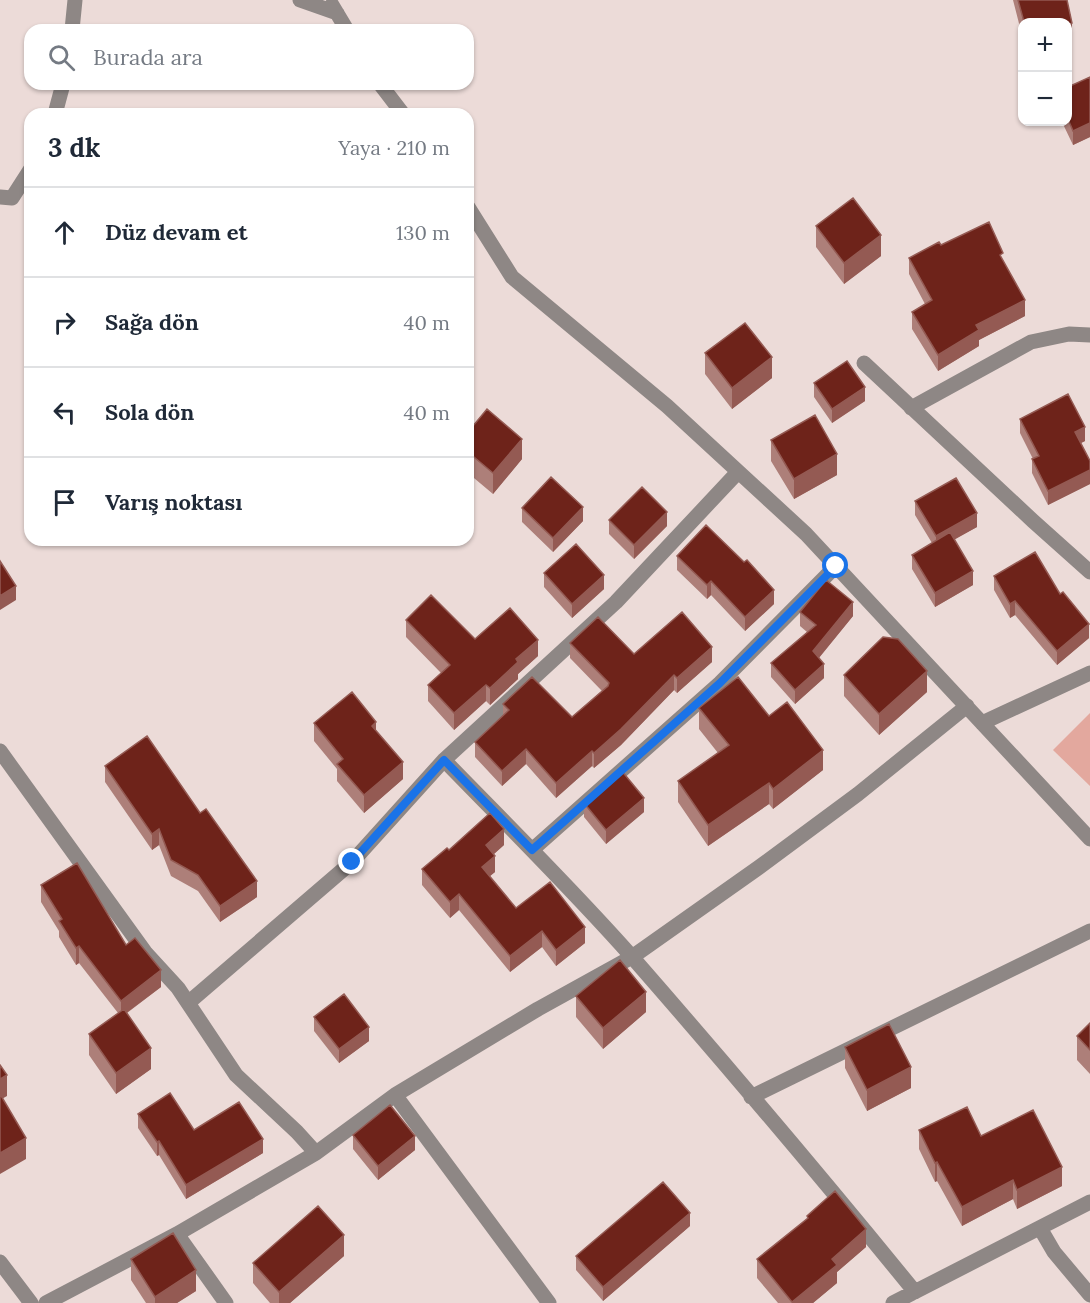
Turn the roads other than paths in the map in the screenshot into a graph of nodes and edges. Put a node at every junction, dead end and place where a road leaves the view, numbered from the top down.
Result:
1 (75, 0) edge
2 (300, 0) edge
3 (333, 7) edge
4 (73, 24) edge
5 (343, 24) edge
6 (61, 90) edge
7 (385, 90) edge
8 (57, 108) edge
9 (398, 108) edge
10 (24, 179) edge
11 (0, 197) edge
12 (474, 217) edge
13 (1090, 334) edge
14 (864, 363) dead end
15 (911, 408) junction
16 (738, 472) junction
17 (836, 566) junction
18 (1090, 572) edge
19 (1090, 673) edge
20 (967, 706) junction
21 (982, 723) junction
22 (0, 751) edge
23 (444, 760) junction
24 (1090, 839) edge
25 (532, 850) junction
26 (1090, 931) edge
27 (632, 957) junction
28 (189, 1004) junction
29 (395, 1095) junction
30 (751, 1097) junction
31 (316, 1153) junction
32 (1090, 1202) edge
33 (1040, 1228) junction
34 (177, 1234) junction
35 (0, 1262) edge
36 (915, 1292) junction
37 (1090, 1295) edge
38 (31, 1303) edge
39 (46, 1303) edge
40 (226, 1303) edge
41 (549, 1303) edge
42 (893, 1303) edge

1 - 4 street
2 - 3 street
3 - 5 street
6 - 8 street
7 - 9 street
10 - 11 street
12 - 16 street
13 - 15 street
14 - 15 street
15 - 18 street
16 - 17 street
16 - 23 street
17 - 20 street
17 - 25 street
19 - 21 street
20 - 21 street
20 - 27 street
21 - 24 street
22 - 28 street
23 - 25 street
23 - 28 street
25 - 27 street
26 - 30 street
27 - 29 street
27 - 30 street
28 - 31 street
29 - 31 street
29 - 41 street
30 - 36 street
31 - 34 street
32 - 33 street
33 - 36 street
33 - 37 street
34 - 39 street
34 - 40 street
35 - 38 street
36 - 42 street

